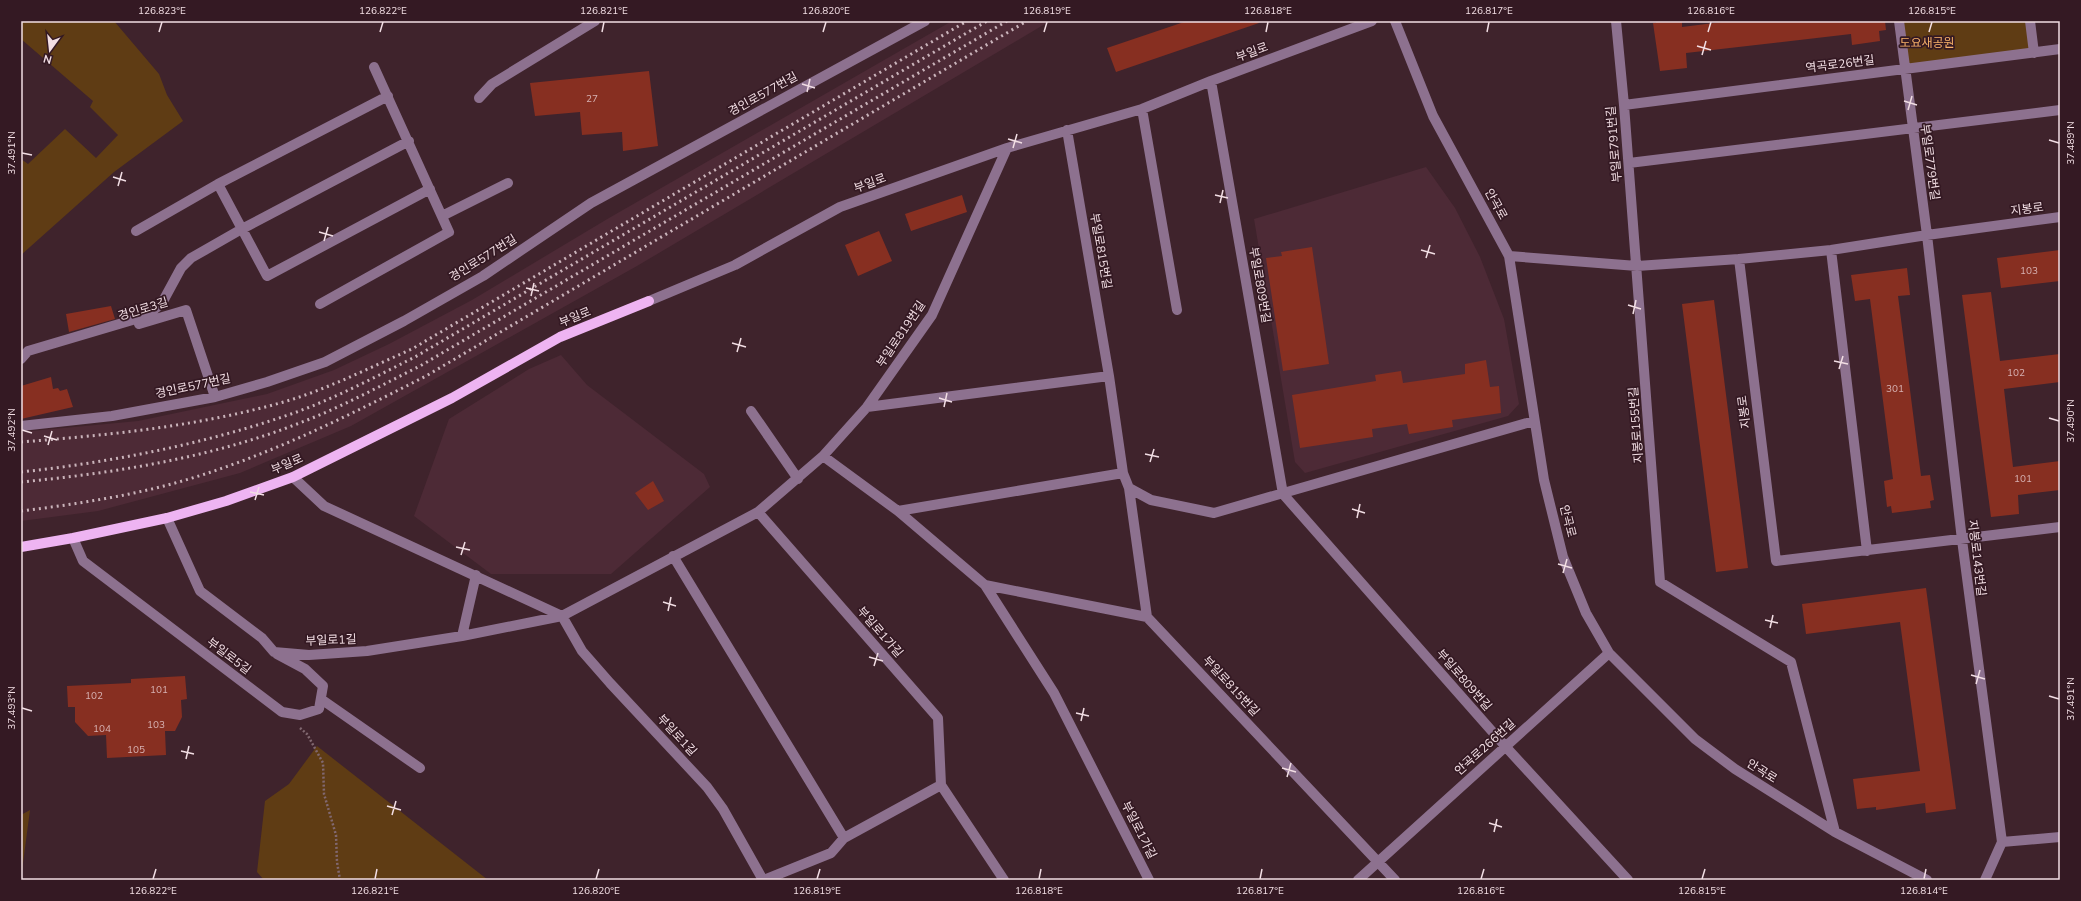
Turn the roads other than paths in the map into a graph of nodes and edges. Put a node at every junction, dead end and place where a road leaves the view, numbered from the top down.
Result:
1 (596, 21) edge
2 (925, 21) edge
3 (1372, 21) edge
4 (1395, 21) edge
5 (1616, 21) edge
6 (1899, 21) edge
7 (2030, 21) edge
8 (2060, 49) edge
9 (2034, 53) junction
10 (374, 67) dead end
11 (1905, 69) junction
12 (1211, 81) junction
13 (388, 96) junction
14 (478, 98) dead end
15 (1624, 105) junction
16 (1142, 109) junction
17 (2060, 110) edge
18 (1913, 129) junction
19 (1067, 130) junction
20 (410, 141) junction
21 (1008, 148) junction
22 (1629, 163) junction
23 (508, 183) dead end
24 (218, 184) junction
25 (430, 189) junction
26 (442, 216) junction
27 (2060, 217) edge
28 (240, 230) junction
29 (136, 231) dead end
30 (1927, 235) junction
31 (1831, 250) junction
32 (1510, 256) junction
33 (1739, 259) junction
34 (1637, 266) junction
35 (648, 301) joint
36 (320, 304) dead end
37 (1177, 310) dead end
38 (21, 359) edge
39 (1109, 376) junction
40 (215, 397) junction
41 (867, 407) junction
42 (751, 411) dead end
43 (1534, 421) junction
44 (21, 426) edge
45 (823, 456) junction
46 (1123, 473) junction
47 (293, 477) junction
48 (798, 479) junction
49 (1129, 488) junction
50 (1284, 494) junction
51 (898, 511) junction
52 (758, 512) junction
53 (167, 518) junction
54 (2060, 527) edge
55 (74, 538) junction
56 (1962, 540) junction
57 (21, 546) edge
58 (1867, 550) junction
59 (673, 556) junction
60 (476, 575) junction
61 (985, 584) junction
62 (562, 616) junction
63 (1147, 617) junction
64 (462, 636) junction
65 (274, 652) junction
66 (1609, 653) junction
67 (321, 698) junction
68 (1505, 746) junction
69 (420, 768) dead end
70 (941, 784) junction
71 (1835, 832) junction
72 (2060, 837) edge
73 (844, 838) junction
74 (2002, 842) junction
75 (1378, 861) junction
76 (763, 880) edge
77 (1004, 880) edge
78 (1149, 880) edge
79 (1358, 880) edge
80 (1395, 880) edge
81 (1628, 880) edge
82 (1927, 880) edge
83 (1985, 880) edge

1 - 14 street
2 - 40 street, 경인로577번길
3 - 12 street, 부일로
4 - 32 street, 안곡로
5 - 15 street, 부일로791번길
6 - 11 street, 부일로779번길
7 - 9 street
8 - 9 street, 역곡로26번길
9 - 11 street, 역곡로26번길
10 - 13 street
11 - 15 street, 역곡로26번길
11 - 18 street, 부일로779번길
12 - 16 street, 부일로
12 - 50 street, 부일로809번길
13 - 20 street
13 - 24 street
15 - 22 street, 부일로791번길
16 - 19 street, 부일로
16 - 37 street
17 - 18 street
18 - 22 street
18 - 30 street, 부일로779번길
19 - 21 street, 부일로
19 - 39 street, 부일로815번길
20 - 25 street
20 - 28 street
21 - 35 street, 부일로
21 - 41 street, 부일로819번길
22 - 34 street, 부일로791번길
23 - 26 street
24 - 28 street
24 - 29 street
25 - 26 street
25 - 28 street
26 - 36 street
27 - 30 street, 지봉로
28 - 38 street
30 - 31 street, 지봉로
30 - 56 street, 지봉로143번길
31 - 33 street, 지봉로
31 - 58 street
32 - 34 street, 지봉로
32 - 43 street, 안곡로
33 - 34 street, 지봉로
33 - 58 street, 지봉로
34 - 71 street, 지봉로155번길
35 - 47 main road, 부일로
38 - 40 street, 경인로3길
39 - 41 street
39 - 46 street, 부일로815번길
40 - 44 street, 경인로577번길
41 - 45 street, 부일로819번길
42 - 48 street
43 - 50 street
43 - 66 street, 안곡로
45 - 48 street
45 - 51 street, 부일로1가길
46 - 49 street, 부일로815번길
46 - 51 street
47 - 53 main road, 부일로
47 - 60 street
48 - 52 street
49 - 50 street
49 - 63 street, 부일로815번길
50 - 68 street, 부일로809번길
51 - 61 street, 부일로1가길
52 - 59 street
52 - 70 street, 부일로1가길
53 - 55 main road, 부일로
53 - 65 street
54 - 56 street
55 - 57 main road, 부일로
55 - 67 street, 부일로5길
56 - 58 street
56 - 74 street, 지봉로143번길
59 - 62 street
59 - 73 street
60 - 62 street
60 - 64 street
61 - 63 street, 부일로1가길
61 - 78 street, 부일로1가길
62 - 64 street, 부일로1길
62 - 76 street, 부일로1길
63 - 75 street, 부일로815번길
64 - 65 street, 부일로1길
65 - 67 street
66 - 68 street, 안곡로266번길
66 - 71 street, 안곡로
67 - 69 street
68 - 75 street, 안곡로266번길
68 - 81 street, 부일로809번길
70 - 73 street
70 - 77 street
71 - 82 street, 안곡로
72 - 74 street
73 - 76 street
74 - 83 street
75 - 79 street, 안곡로266번길
75 - 80 street, 부일로815번길

